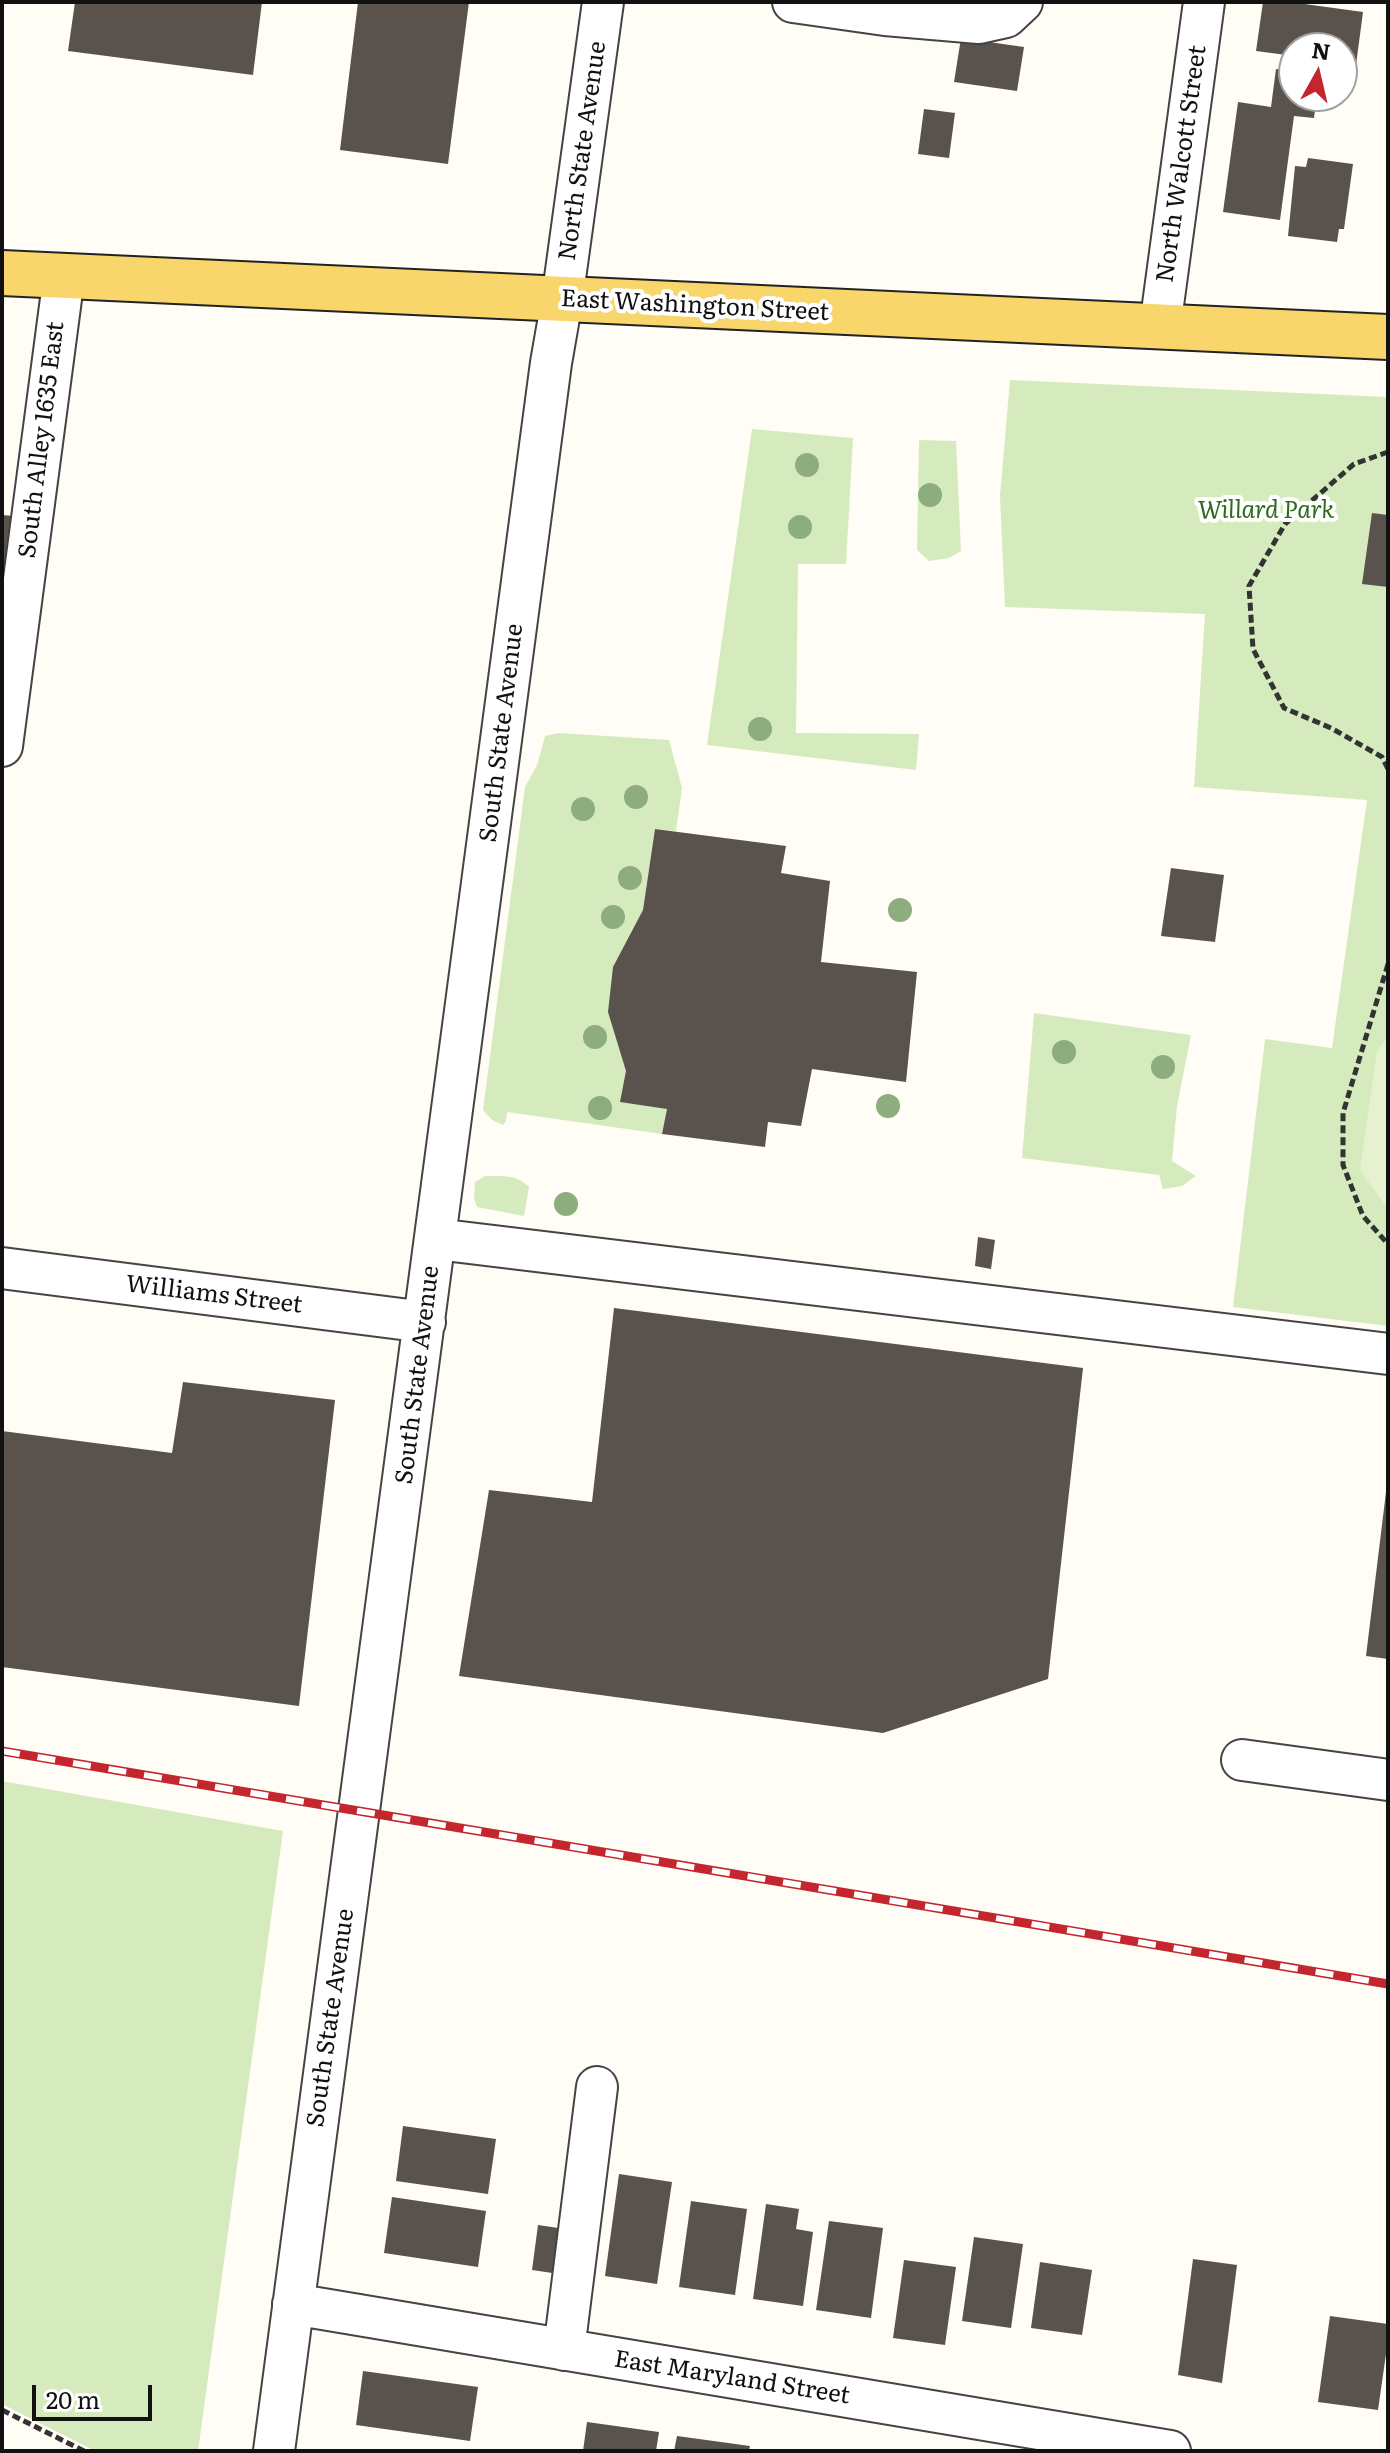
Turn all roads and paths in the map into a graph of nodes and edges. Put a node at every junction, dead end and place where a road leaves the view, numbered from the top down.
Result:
1 (603, 2) edge
2 (793, 2) edge
3 (1022, 2) edge
4 (1204, 2) edge
5 (2, 273) edge
6 (64, 276) junction
7 (562, 300) junction
8 (1160, 327) junction
9 (1388, 337) edge
10 (1388, 452) edge
11 (3, 734) edge
12 (1388, 769) edge
13 (1388, 964) edge
14 (436, 1239) junction
15 (1388, 1244) edge
16 (2, 1268) edge
17 (425, 1322) junction
18 (1388, 1354) edge
19 (1242, 1760) dead end
20 (1388, 1780) edge
21 (597, 2087) dead end
22 (293, 2304) junction
23 (564, 2350) junction
24 (2, 2410) edge
25 (84, 2451) edge
26 (274, 2451) edge
27 (1170, 2451) edge

1 - 7 street, North State Avenue
2 - 3 street
4 - 8 street, North Walcott Street
5 - 6 main road, East Washington Street
6 - 7 main road, East Washington Street
6 - 11 street, South Alley 1635 East
7 - 8 main road, East Washington Street
7 - 14 street, South State Avenue
8 - 9 main road, East Washington Street
10 - 12 path
13 - 15 path
14 - 17 street, South State Avenue
14 - 18 street
16 - 17 street, Williams Street
17 - 22 street, South State Avenue
19 - 20 street
21 - 23 street
22 - 23 street, East Maryland Street
22 - 26 street, South State Avenue
23 - 27 street, East Maryland Street
24 - 25 path

